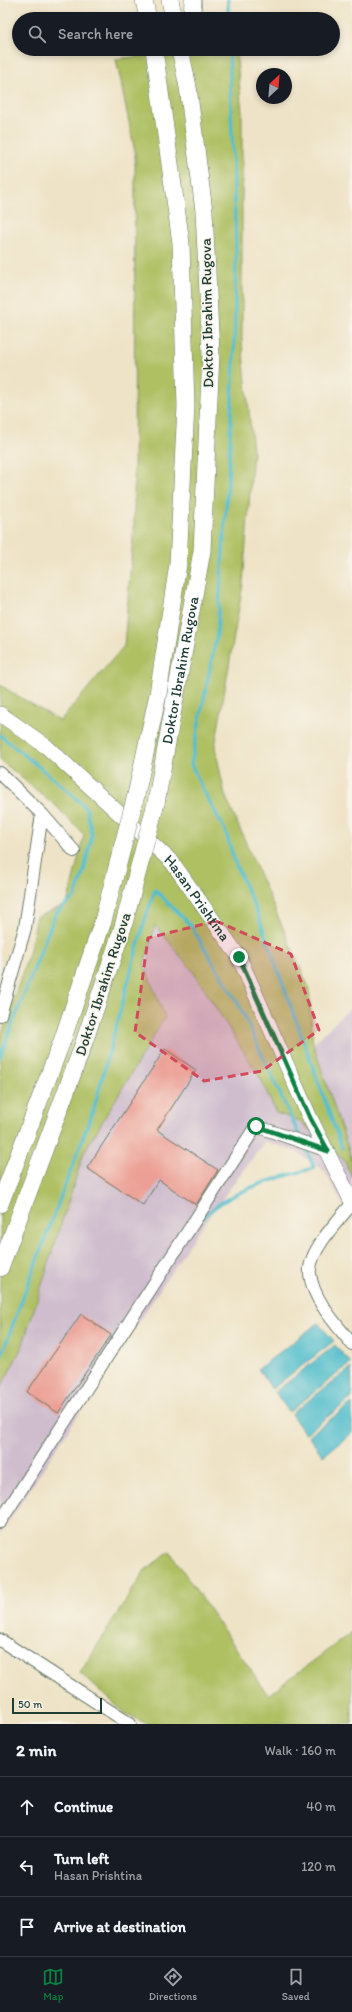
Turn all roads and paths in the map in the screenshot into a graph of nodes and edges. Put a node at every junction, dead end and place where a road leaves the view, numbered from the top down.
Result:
1 (144, 0) edge
2 (170, 0) edge
3 (193, 0) edge
4 (147, 12) edge
5 (173, 12) edge
6 (192, 12) edge
7 (155, 56) edge
8 (181, 56) edge
9 (190, 56) edge
10 (188, 87) junction
11 (0, 714) edge
12 (0, 773) edge
13 (42, 814) junction
14 (74, 851) dead end
15 (0, 1015) edge
16 (328, 1151) junction
17 (352, 1203) edge
18 (0, 1204) edge
19 (0, 1268) edge
20 (352, 1344) edge
21 (0, 1522) edge
22 (0, 1640) edge
23 (130, 1724) edge

1 - 4 highway
2 - 5 highway
3 - 6 highway
7 - 18 highway, Doktor Ibrahim Rugova, bridge
8 - 10 highway, Doktor Ibrahim Rugova
9 - 10 highway
10 - 19 highway, Doktor Ibrahim Rugova, bridge
11 - 16 main road, Hasan Prishtina
12 - 13 street
13 - 14 street
13 - 15 street
16 - 17 main road, Hasan Prishtina
16 - 21 street
17 - 20 street
22 - 23 street

